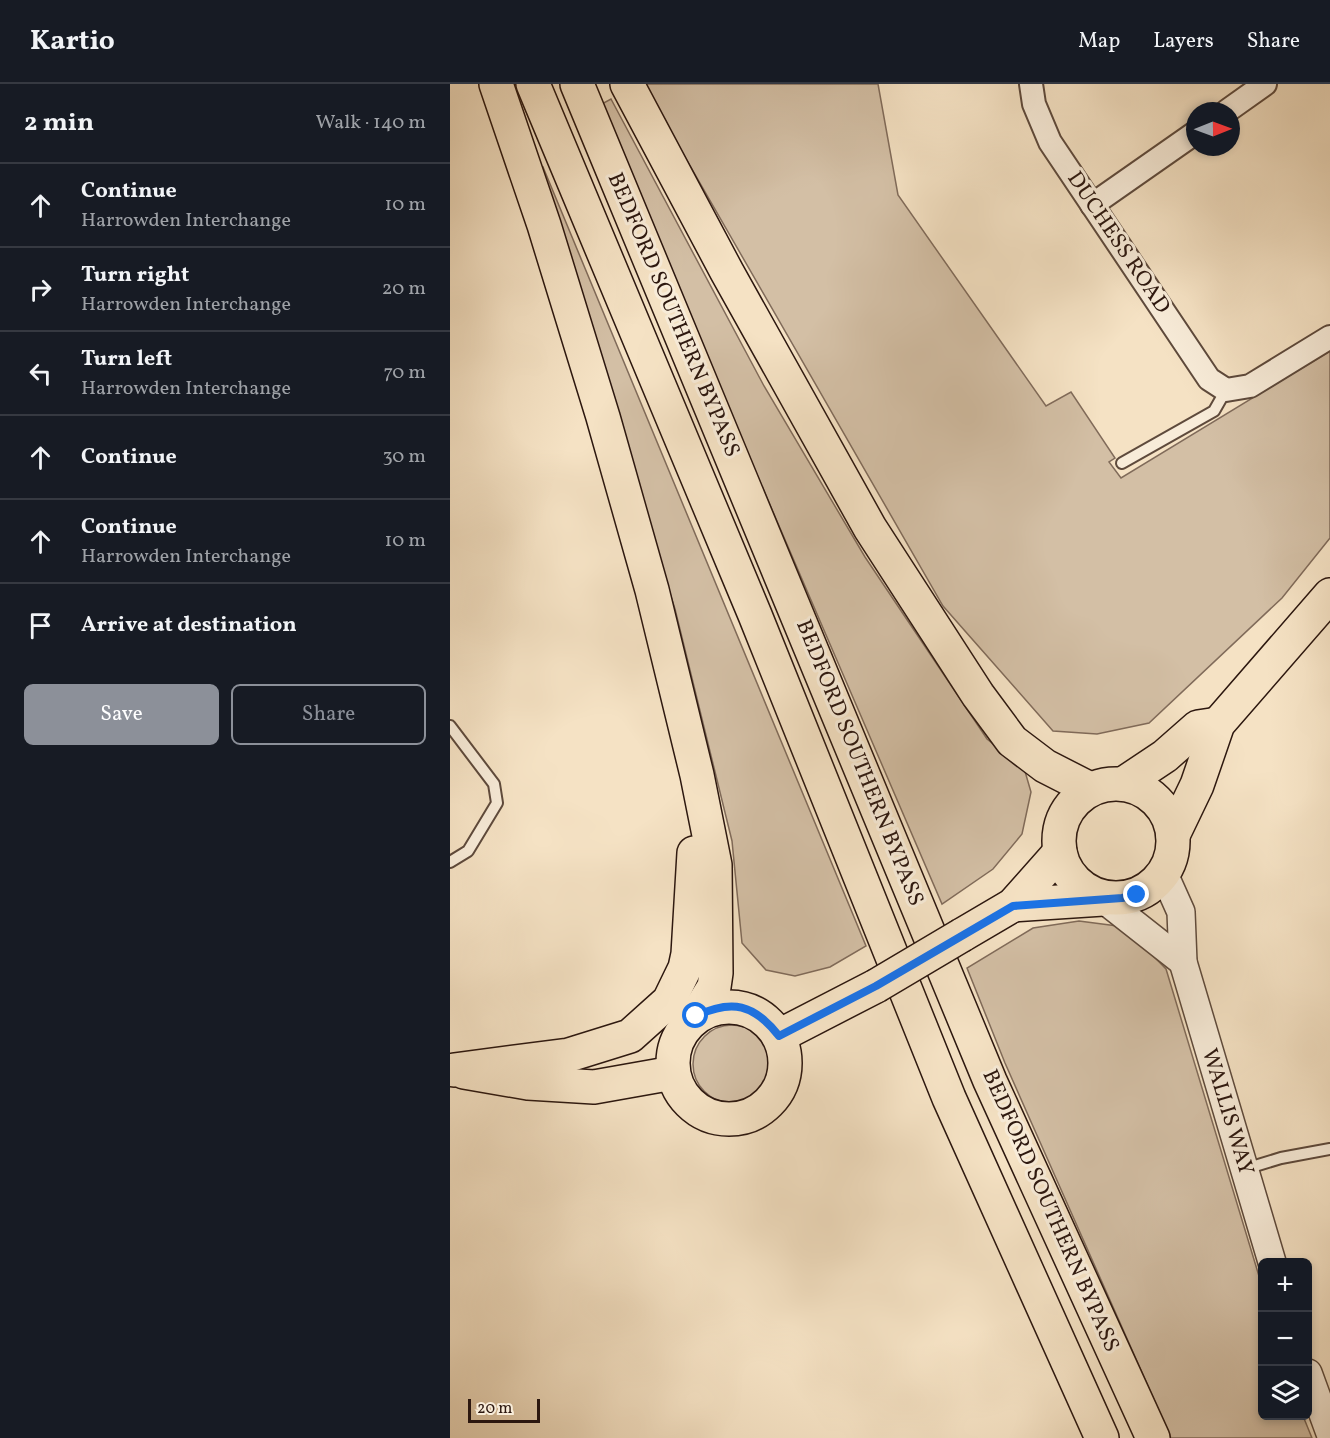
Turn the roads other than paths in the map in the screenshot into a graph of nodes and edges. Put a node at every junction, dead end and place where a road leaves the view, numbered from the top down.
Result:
1 (496, 84) edge
2 (533, 84) edge
3 (577, 84) edge
4 (627, 84) edge
5 (1031, 84) edge
6 (1265, 84) edge
7 (1240, 102) edge
8 (1186, 139) edge
9 (1092, 205) junction
10 (1330, 337) edge
11 (1226, 390) junction
12 (1122, 463) dead end
13 (1330, 595) edge
14 (1218, 724) junction
15 (450, 726) edge
16 (697, 775) junction
17 (1123, 784) junction
18 (1090, 789) junction
19 (1173, 835) junction
20 (1060, 852) junction
21 (450, 862) edge
22 (1164, 874) junction
23 (1103, 898) junction
24 (1013, 906) junction
25 (1183, 963) junction
26 (696, 1016) junction
27 (779, 1036) junction
28 (452, 1070) edge
29 (673, 1072) junction
30 (1330, 1149) edge
31 (1245, 1169) junction
32 (1271, 1258) edge
33 (1312, 1384) edge
34 (1330, 1433) edge
35 (1102, 1438) edge
36 (1153, 1438) edge

1 - 16 main road
2 - 35 main road, BEDFORD SOUTHERN BYPASS
3 - 36 main road, BEDFORD SOUTHERN BYPASS
4 - 18 main road
5 - 9 street, DUCHESS ROAD
6 - 7 street
8 - 9 street
9 - 11 street, DUCHESS ROAD
10 - 11 street
11 - 12 lane
13 - 14 main road
14 - 17 main road
14 - 19 main road
15 - 21 lane
16 - 26 main road
16 - 28 main road
17 - 18 main road
17 - 19 main road
18 - 20 main road
19 - 22 main road
20 - 23 main road
20 - 24 main road
22 - 23 main road
22 - 25 street, WALLIS WAY
23 - 24 main road
23 - 25 street
24 - 27 main road, bridge
25 - 31 street, WALLIS WAY
26 - 27 main road
26 - 29 main road
27 - 29 main road
28 - 29 main road
30 - 31 lane
31 - 32 street, WALLIS WAY
33 - 34 street

